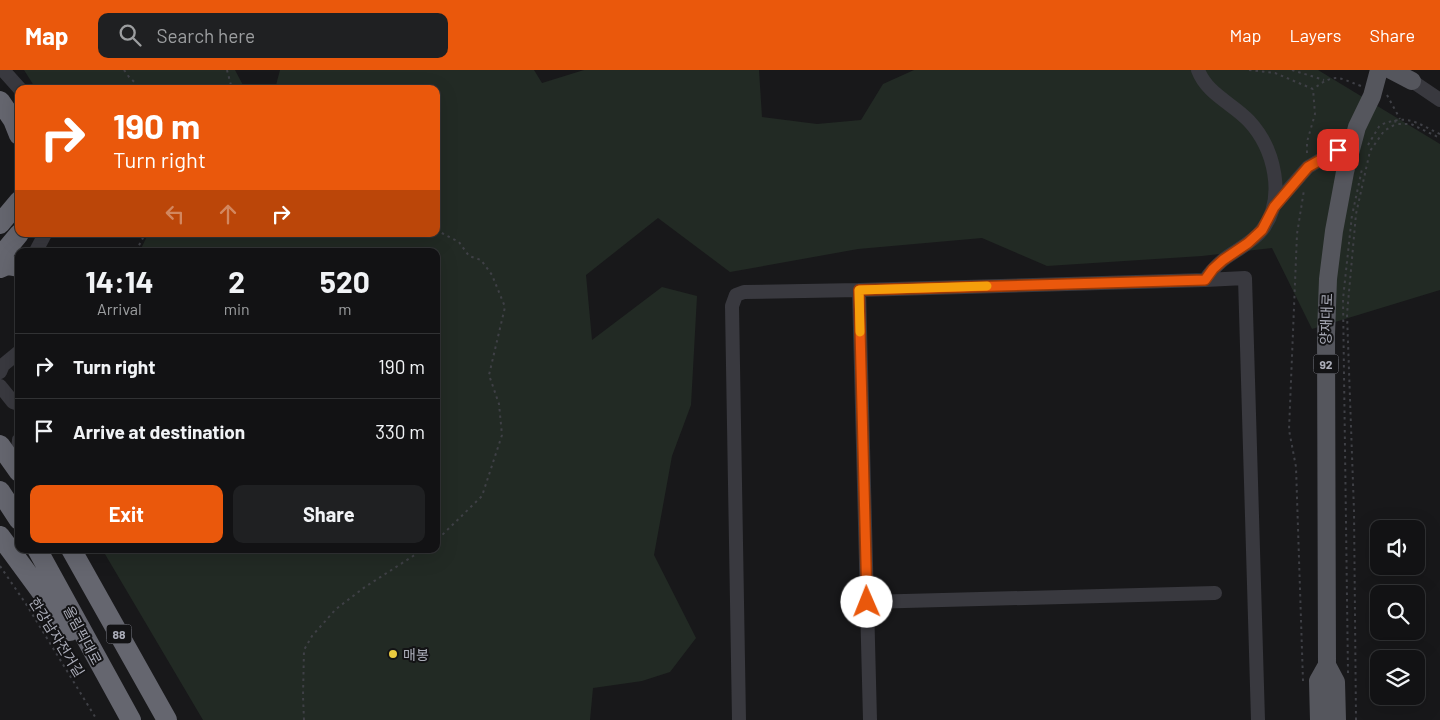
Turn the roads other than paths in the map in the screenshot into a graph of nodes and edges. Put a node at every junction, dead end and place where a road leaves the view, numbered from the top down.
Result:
1 (3, 70) edge
2 (1198, 70) edge
3 (1380, 70) edge
4 (1391, 70) edge
5 (1412, 82) joint
6 (16, 85) edge
7 (0, 87) edge
8 (0, 100) edge
9 (1440, 100) edge
10 (0, 109) edge
11 (15, 115) edge
12 (15, 120) edge
13 (15, 122) edge
14 (1360, 145) junction
15 (15, 206) edge
16 (1274, 207) junction
17 (0, 224) edge
18 (17, 237) edge
19 (0, 258) edge
20 (15, 266) edge
21 (0, 268) edge
22 (1205, 280) junction
23 (859, 290) junction
24 (15, 355) edge
25 (0, 372) edge
26 (0, 386) edge
27 (15, 403) edge
28 (0, 445) edge
29 (15, 467) edge
30 (0, 491) edge
31 (15, 514) edge
32 (0, 536) edge
33 (39, 553) edge
34 (73, 553) edge
35 (1215, 593) dead end
36 (867, 602) junction
37 (1327, 665) junction
38 (113, 690) junction
39 (130, 720) edge
40 (167, 720) edge
41 (739, 720) edge
42 (870, 720) edge
43 (1258, 720) edge
44 (1319, 720) edge
45 (1337, 720) edge

1 - 6 street
2 - 16 street
3 - 14 main road, 양재대로 / 92
4 - 5 main road
5 - 9 street
7 - 11 highway
8 - 12 highway
10 - 13 street
14 - 16 street
14 - 37 main road, 양재대로 / 92
15 - 17 highway
16 - 22 street
18 - 19 highway
20 - 21 highway
22 - 23 street
22 - 43 street
23 - 36 street
23 - 41 street
24 - 25 street
26 - 27 street
28 - 29 highway
30 - 31 highway
32 - 38 highway
33 - 38 highway, 올림픽대로 / 88
34 - 40 highway, 88
35 - 36 street
36 - 42 street
37 - 44 main road, 양재대로 / 92
37 - 45 main road, 양재대로 / 92
38 - 39 highway, 올림픽대로 / 88

